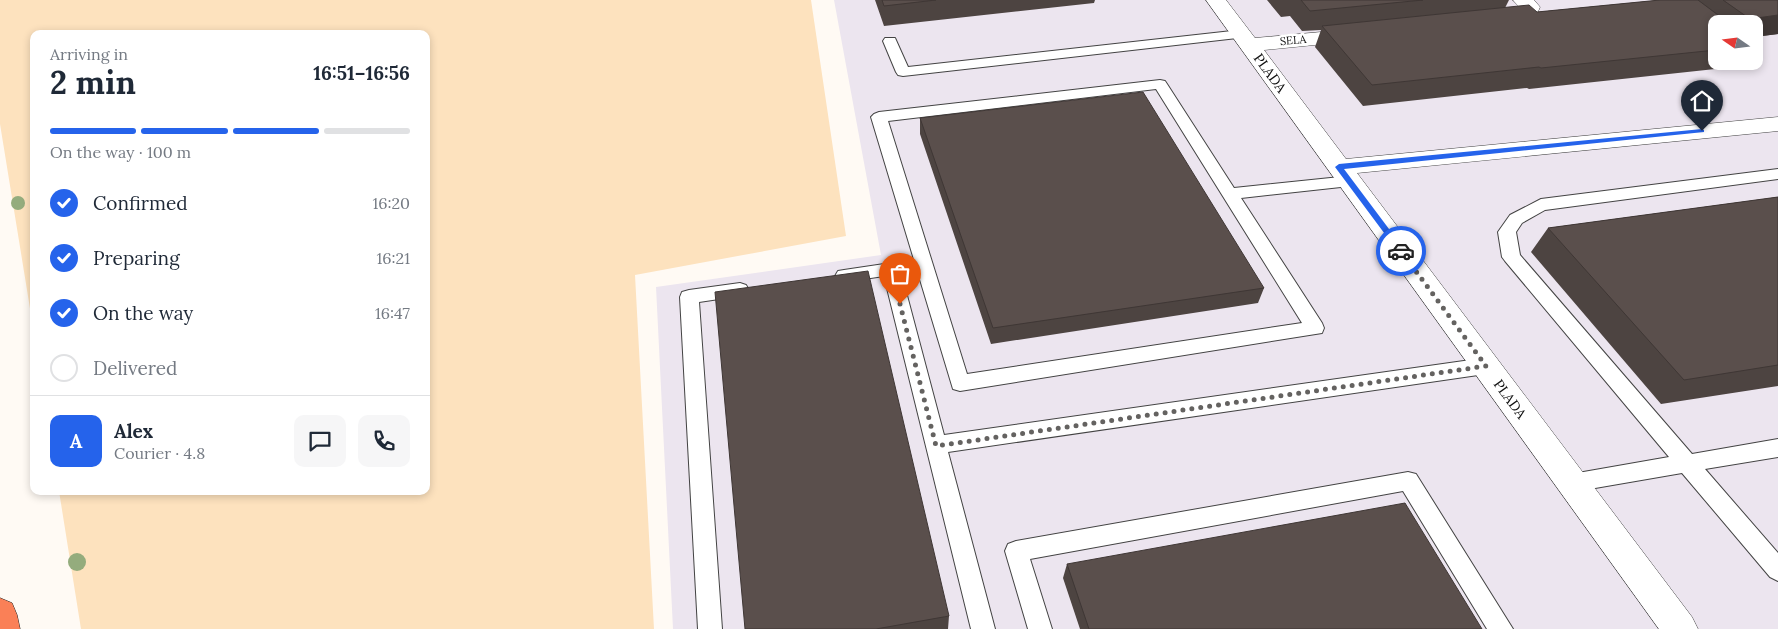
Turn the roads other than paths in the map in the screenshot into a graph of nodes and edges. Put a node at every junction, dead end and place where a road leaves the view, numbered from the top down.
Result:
1 (1216, 0) edge
2 (1523, 0) edge
3 (1483, 22) edge
4 (1376, 32) edge
5 (1245, 39) junction
6 (890, 41) dead end
7 (1778, 124) edge
8 (1344, 174) junction
9 (1778, 174) edge
10 (1229, 194) junction
11 (824, 278) edge
12 (756, 288) edge
13 (1486, 366) junction
14 (936, 446) junction
15 (1778, 448) edge
16 (1687, 463) junction
17 (1572, 483) junction
18 (1778, 570) edge
19 (0, 614) edge
20 (2, 629) edge
21 (710, 629) edge
22 (983, 629) edge
23 (1040, 629) edge
24 (1501, 629) edge
25 (1680, 629) edge

1 - 5 street, PLADA
2 - 3 street
4 - 5 street, SELA
5 - 6 lane
5 - 8 street, PLADA
7 - 8 street
8 - 10 lane
8 - 13 street, PLADA
9 - 16 lane
10 - 10 lane
11 - 14 lane
12 - 21 lane
13 - 14 lane
13 - 17 street, PLADA
14 - 22 lane
15 - 16 lane
16 - 17 lane
16 - 18 lane
17 - 25 street, PLADA
19 - 20 highway
23 - 24 lane

